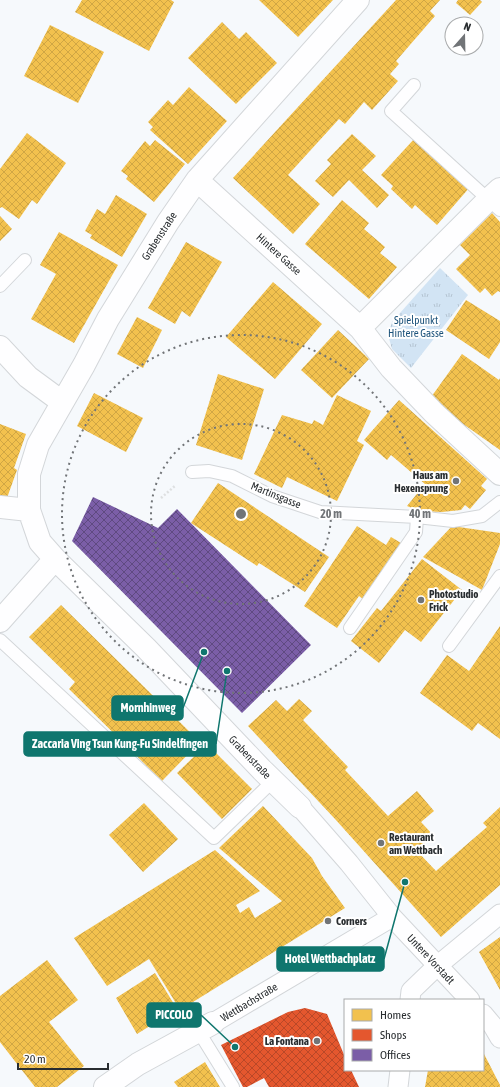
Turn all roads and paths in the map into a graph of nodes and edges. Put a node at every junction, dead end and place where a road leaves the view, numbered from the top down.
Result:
1 (358, 0) edge
2 (414, 85) dead end
3 (197, 180) junction
4 (496, 199) edge
5 (25, 260) dead end
6 (0, 286) edge
7 (360, 328) junction
8 (0, 347) edge
9 (62, 402) junction
10 (192, 472) dead end
11 (500, 474) edge
12 (500, 502) edge
13 (0, 507) edge
14 (29, 510) junction
15 (417, 517) junction
16 (55, 559) junction
17 (500, 576) edge
18 (0, 621) edge
19 (350, 628) dead end
20 (0, 640) edge
21 (449, 646) dead end
22 (273, 780) junction
23 (300, 807) joint
24 (500, 914) edge
25 (392, 917) junction
26 (437, 966) junction
27 (410, 999) edge
28 (469, 999) edge
29 (484, 1015) edge
30 (206, 1028) junction
31 (500, 1038) edge
32 (400, 1071) edge
33 (105, 1087) edge
34 (233, 1087) edge
35 (398, 1087) edge

1 - 3 street, Grabenstraße
2 - 4 lane
3 - 7 street, Hintere Gasse
3 - 9 street, Grabenstraße
4 - 7 street
5 - 6 lane
7 - 11 street, Hintere Gasse
8 - 9 street
9 - 14 street, Grabenstraße
10 - 15 lane, Martinsgasse
12 - 15 lane, Martinsgasse
13 - 14 street
14 - 16 street, Grabenstraße
15 - 19 lane
16 - 18 street
16 - 22 street, Grabenstraße
17 - 21 lane
20 - 22 lane
22 - 23 street, Grabenstraße
23 - 25 street, Grabenstraße
24 - 26 street
25 - 26 street, Untere Vorstadt
25 - 30 street, Wettbachstraße
26 - 27 street
26 - 28 street, Untere Vorstadt
29 - 31 street
30 - 33 street, Wettbachstraße
30 - 34 lane
32 - 35 street

